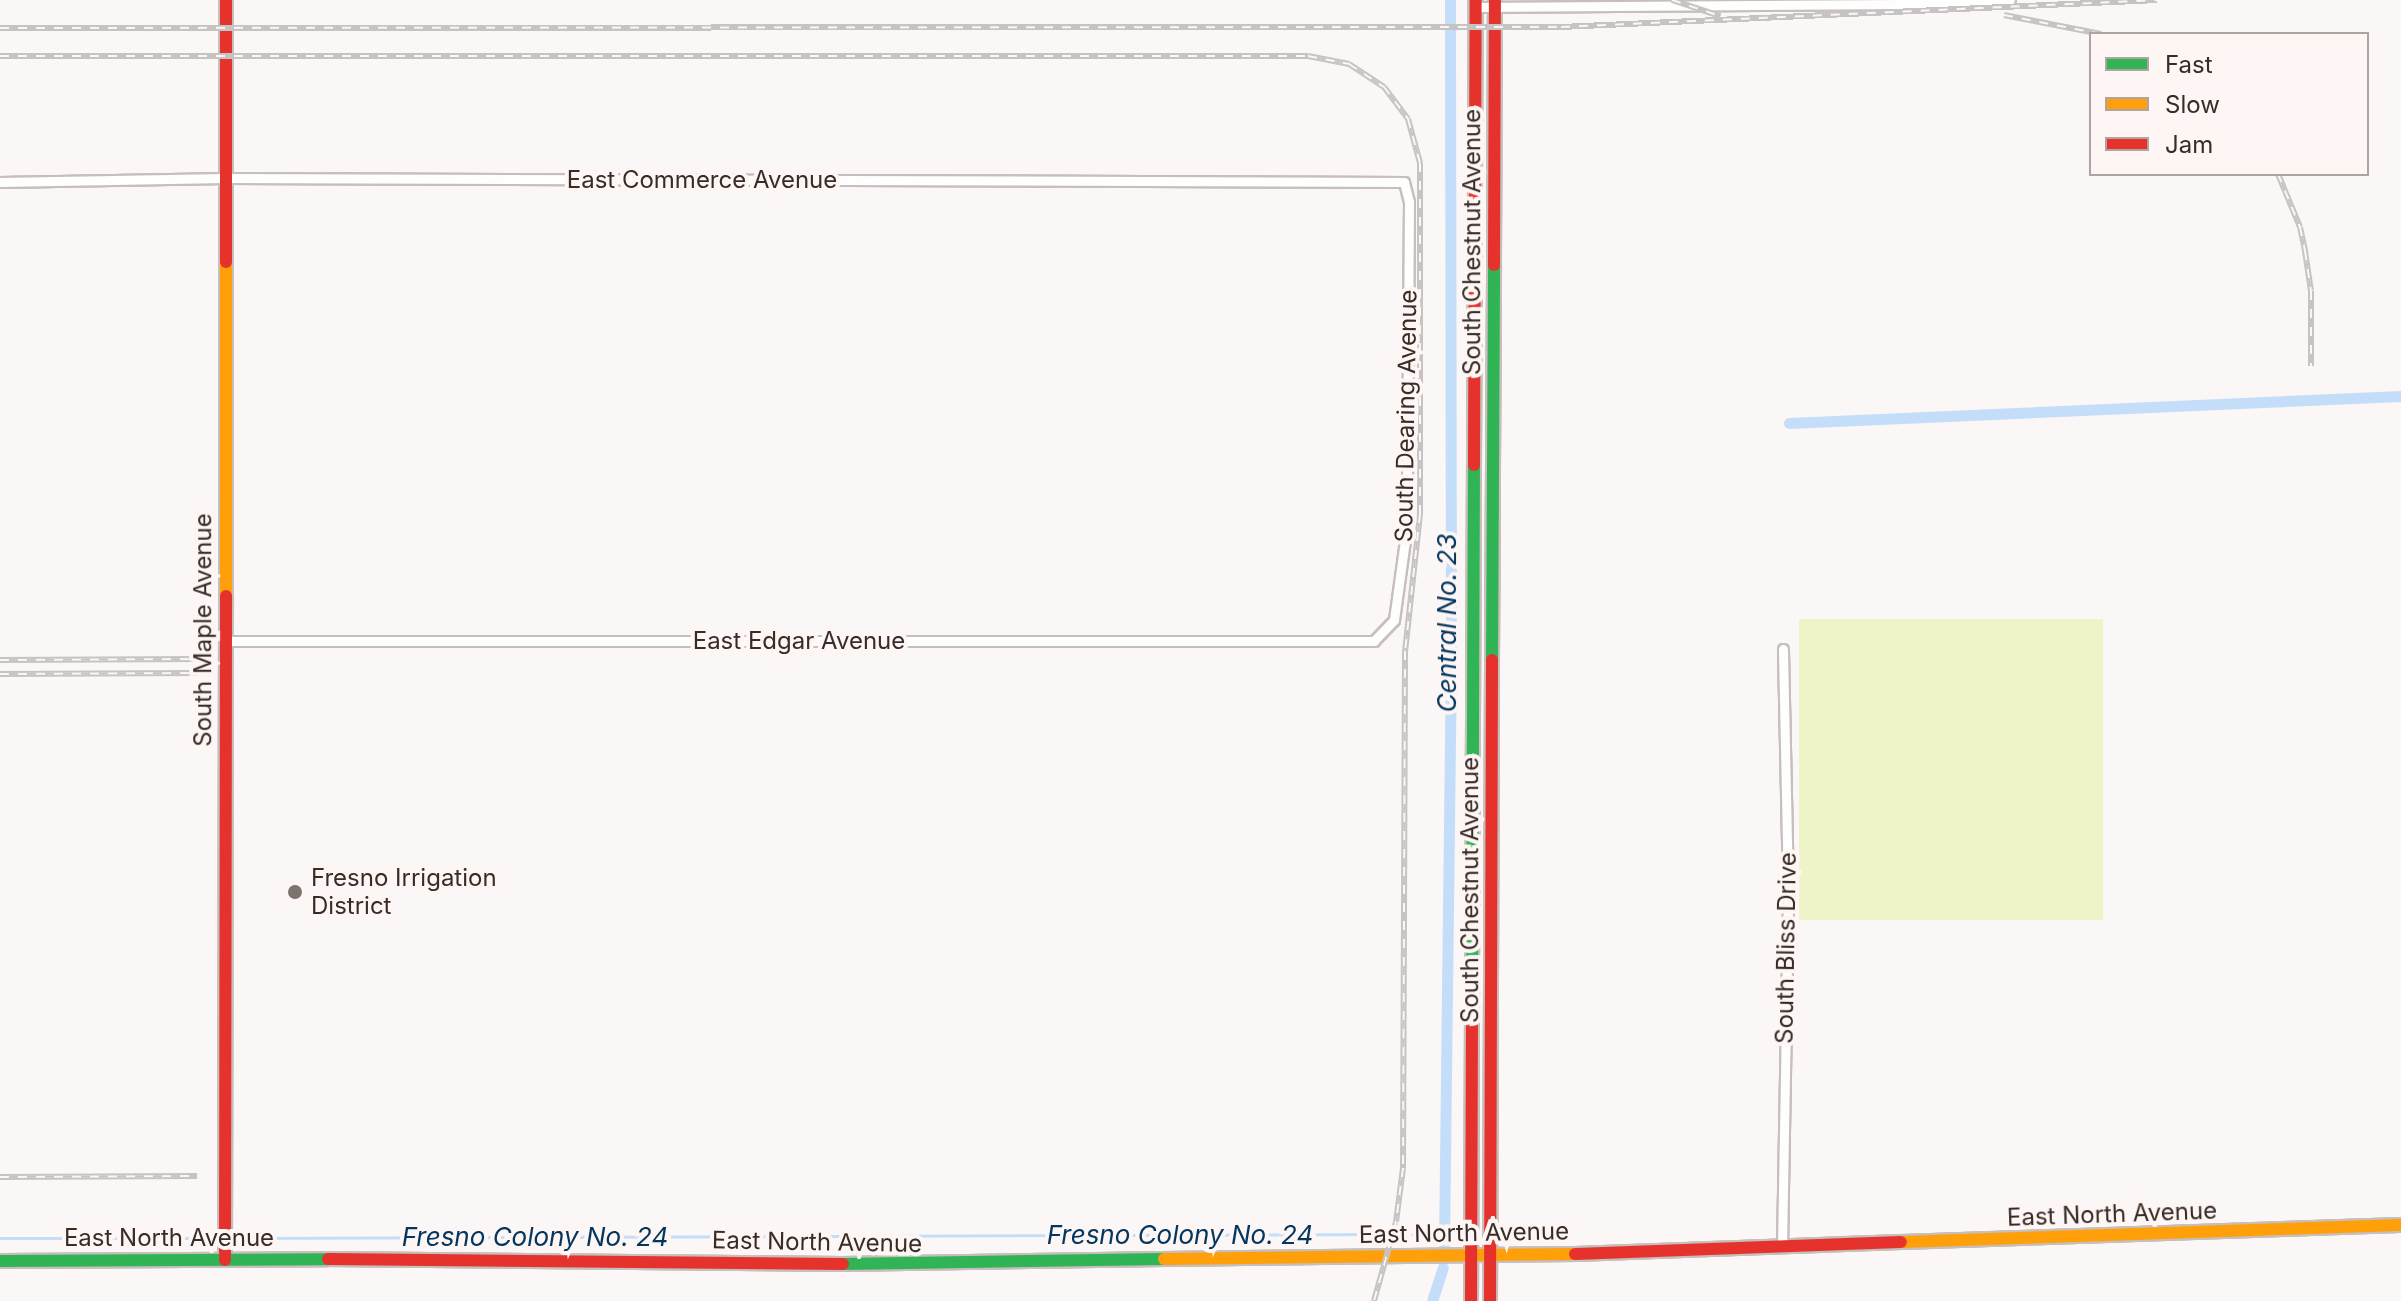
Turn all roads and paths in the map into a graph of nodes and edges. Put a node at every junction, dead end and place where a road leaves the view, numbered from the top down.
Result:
1 (226, 0) edge
2 (2010, 0) edge
3 (1476, 3) edge
4 (1495, 3) edge
5 (226, 178) junction
6 (0, 182) edge
7 (1404, 182) joint
8 (225, 641) junction
9 (1374, 641) joint
10 (1492, 641) junction
11 (1474, 642) junction
12 (1783, 649) dead end
13 (2401, 1225) edge
14 (1782, 1247) junction
15 (1490, 1256) junction
16 (1471, 1257) junction
17 (225, 1260) junction
18 (0, 1261) edge
19 (1471, 1301) edge
20 (1490, 1301) edge

1 - 5 street, South Maple Avenue
2 - 4 street
3 - 4 street
3 - 11 street, South Chestnut Avenue
4 - 10 street, South Chestnut Avenue
5 - 6 street, East Commerce Avenue
5 - 7 street, East Commerce Avenue
5 - 8 street, South Maple Avenue
7 - 9 street, South Dearing Avenue
8 - 9 street, East Edgar Avenue
8 - 17 street, South Maple Avenue
10 - 11 street
10 - 15 street, South Chestnut Avenue
11 - 16 street, South Chestnut Avenue
12 - 14 street, South Bliss Drive
13 - 14 street, East North Avenue
14 - 15 street, East North Avenue
15 - 16 street, East North Avenue
15 - 20 street, South Chestnut Avenue
16 - 17 street, East North Avenue
16 - 19 street, South Chestnut Avenue
17 - 18 street, East North Avenue

